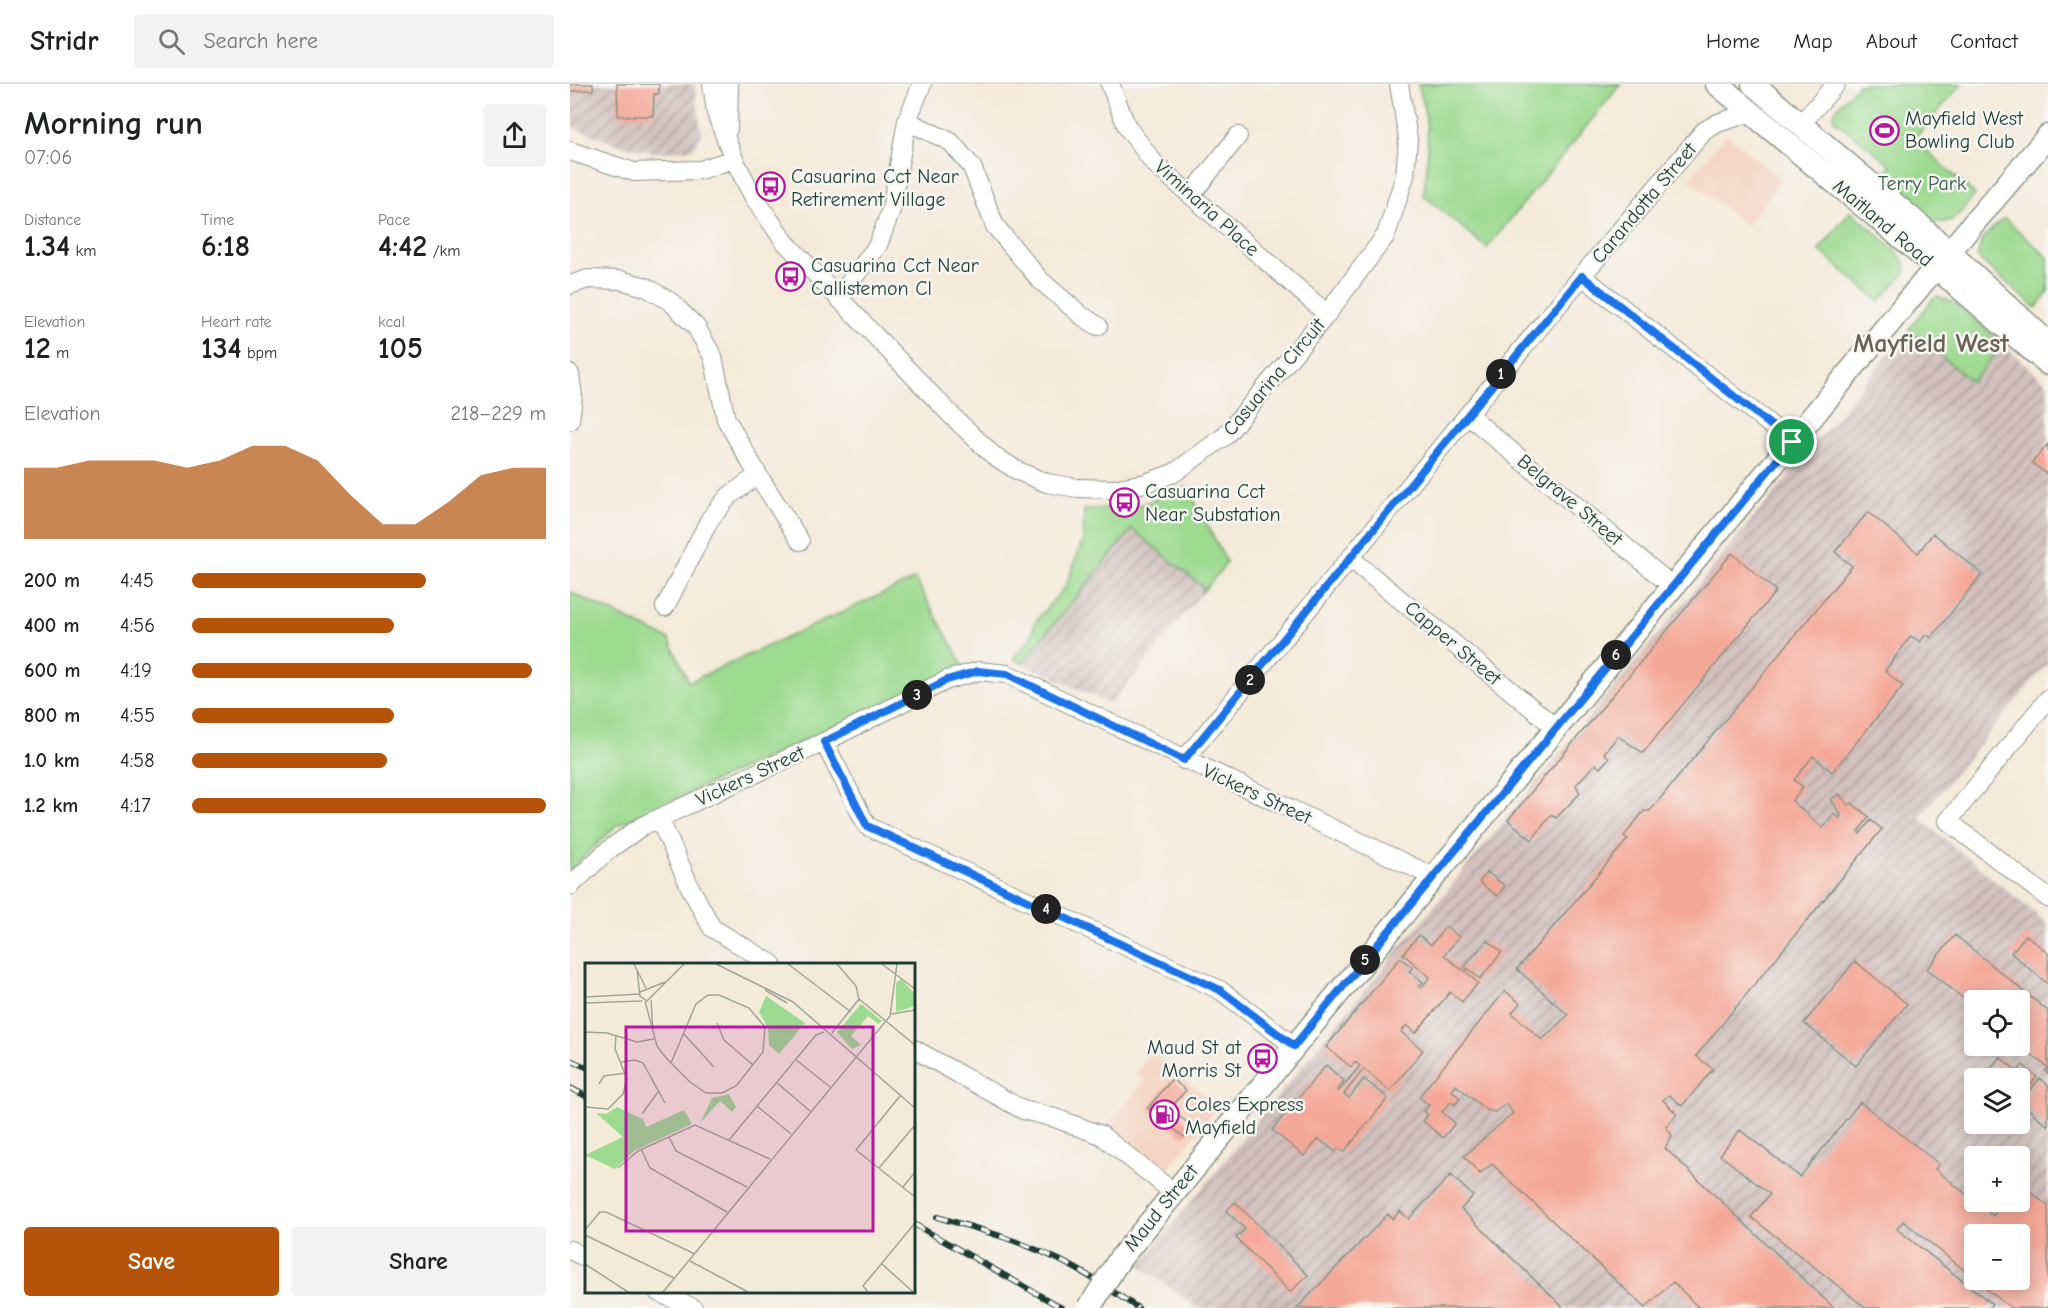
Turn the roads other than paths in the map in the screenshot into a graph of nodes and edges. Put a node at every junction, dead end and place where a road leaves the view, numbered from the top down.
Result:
1 (712, 84) edge
2 (729, 84) edge
3 (922, 84) edge
4 (1110, 84) edge
5 (1399, 84) edge
6 (1717, 84) edge
7 (1753, 84) edge
8 (1836, 84) edge
9 (1752, 112) junction
10 (907, 121) junction
11 (1801, 124) junction
12 (1238, 136) dead end
13 (2048, 136) edge
14 (570, 151) edge
15 (731, 152) junction
16 (1191, 195) junction
17 (1942, 259) junction
18 (1582, 276) junction
19 (570, 285) edge
20 (838, 298) junction
21 (1327, 314) junction
22 (1098, 326) dead end
23 (2048, 343) edge
24 (2048, 364) edge
25 (570, 374) edge
26 (1468, 415) junction
27 (570, 420) edge
28 (1792, 442) junction
29 (758, 475) junction
30 (800, 541) dead end
31 (1350, 558) junction
32 (1672, 586) junction
33 (665, 608) dead end
34 (2048, 699) edge
35 (1556, 728) junction
36 (824, 742) junction
37 (1184, 760) junction
38 (659, 818) junction
39 (1434, 877) junction
40 (570, 886) edge
41 (2048, 898) edge
42 (770, 963) edge
43 (1294, 1046) junction
44 (915, 1050) edge
45 (1173, 1192) junction
46 (570, 1250) edge
47 (585, 1258) edge
48 (660, 1293) edge
49 (693, 1308) edge
50 (1089, 1308) edge

1 - 15 street, Casuarina Circuit
2 - 15 street, Casuarina Circuit
3 - 10 street
4 - 16 street, Viminaria Place
5 - 21 street, Casuarina Circuit
6 - 9 main road, Maitland Road
7 - 11 main road, Maitland Road
8 - 11 street
9 - 17 main road, Maitland Road
9 - 18 street, Carandotta Street
10 - 20 street
10 - 22 street
11 - 17 main road, Maitland Road
12 - 16 street
13 - 17 main road, Maud Street
14 - 15 street
15 - 20 street, Casuarina Circuit
16 - 21 street, Viminaria Place
17 - 23 main road, Maitland Road
17 - 24 main road, Maitland Road
17 - 28 main road, Maud Street
18 - 26 street, Carandotta Street
18 - 28 street
19 - 29 street
20 - 21 street, Casuarina Circuit
25 - 27 street
26 - 31 street, Carandotta Street
26 - 32 street, Belgrave Street
28 - 32 main road, Maud Street
29 - 30 street
29 - 33 street
31 - 35 street, Capper Street
31 - 37 street, Carandotta Street
32 - 35 main road, Maud Street
34 - 41 street
35 - 39 main road, Maud Street
36 - 37 street, Vickers Street
36 - 38 street, Vickers Street
36 - 43 street
37 - 39 street, Vickers Street
38 - 40 street, Vickers Street
38 - 42 street
39 - 43 main road, Maud Street
43 - 45 main road, Maud Street
44 - 45 street
45 - 50 main road, Maud Street, bridge
46 - 47 street
48 - 49 street

